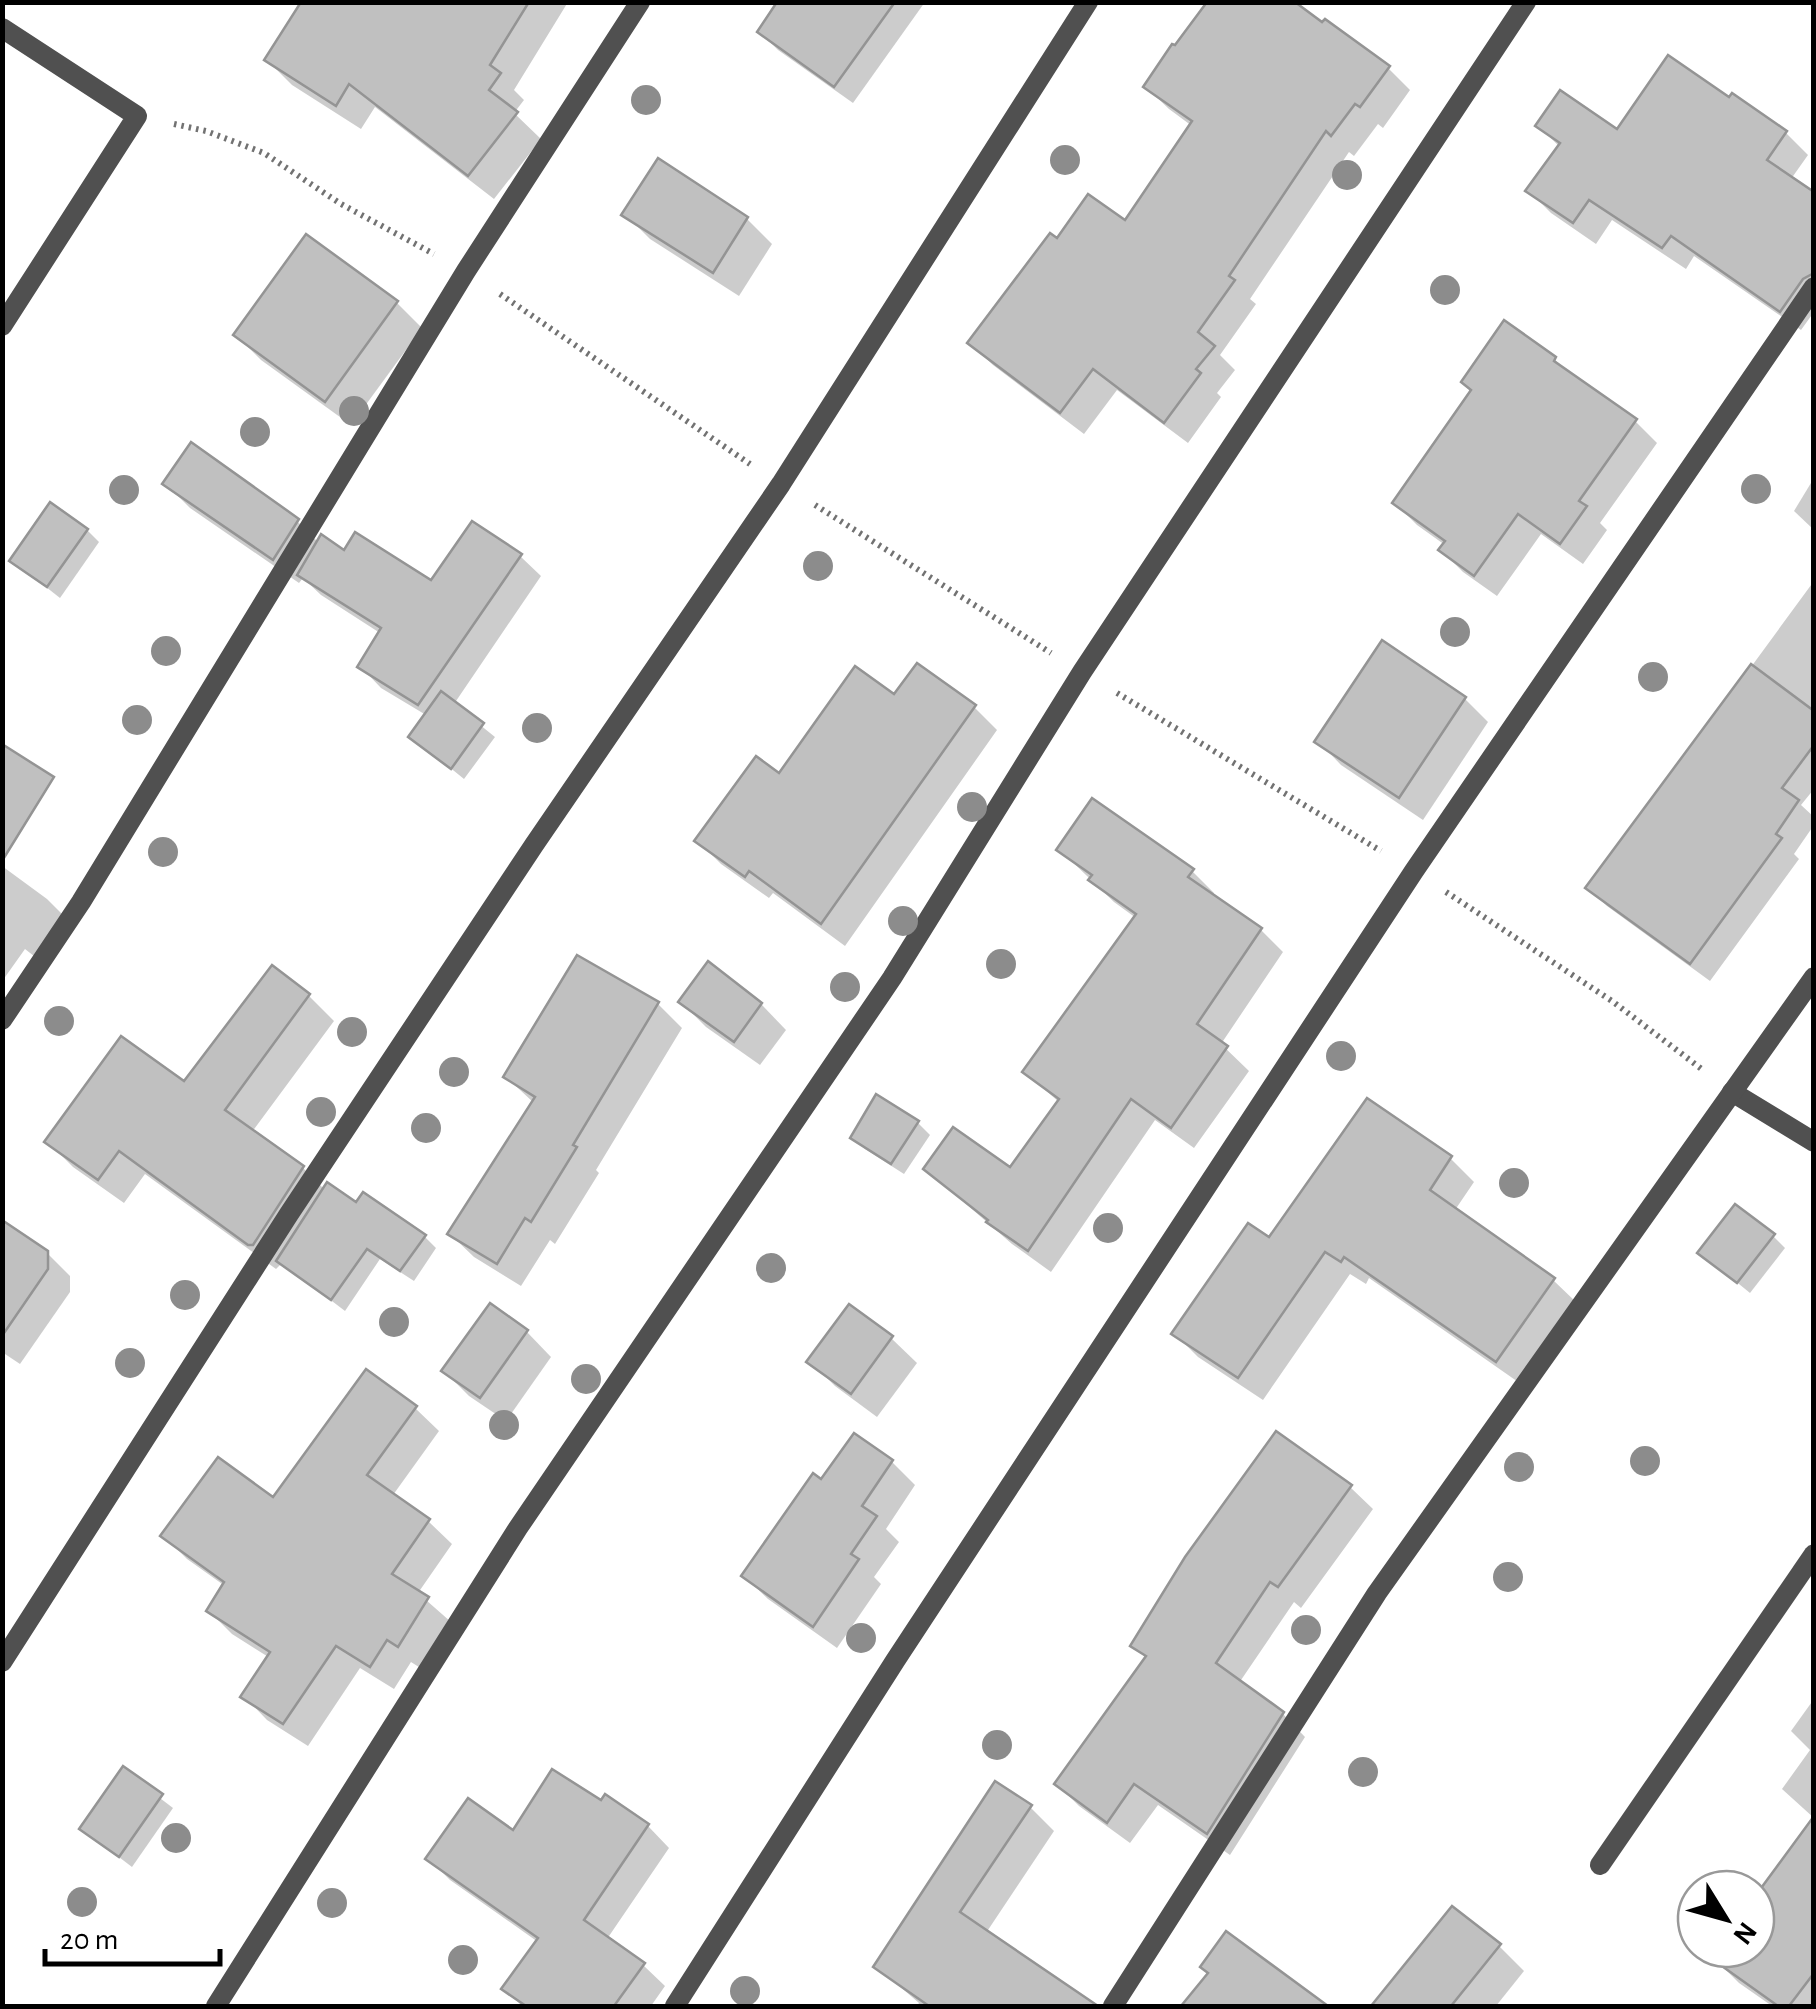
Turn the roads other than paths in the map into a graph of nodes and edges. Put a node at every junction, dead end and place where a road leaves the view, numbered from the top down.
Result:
1 (640, 2) edge
2 (1088, 2) edge
3 (1526, 2) edge
4 (2, 28) edge
5 (1814, 287) edge
6 (2, 326) edge
7 (1814, 977) edge
8 (2, 1020) edge
9 (1732, 1092) junction
10 (1814, 1142) edge
11 (1814, 1554) edge
12 (2, 1662) edge
13 (1600, 1865) dead end
14 (216, 2006) edge
15 (675, 2006) edge
16 (1113, 2006) edge

1 - 8 street
2 - 12 street
3 - 14 street
4 - 6 street
5 - 15 street
7 - 9 street
9 - 10 street
9 - 16 street
11 - 13 street

